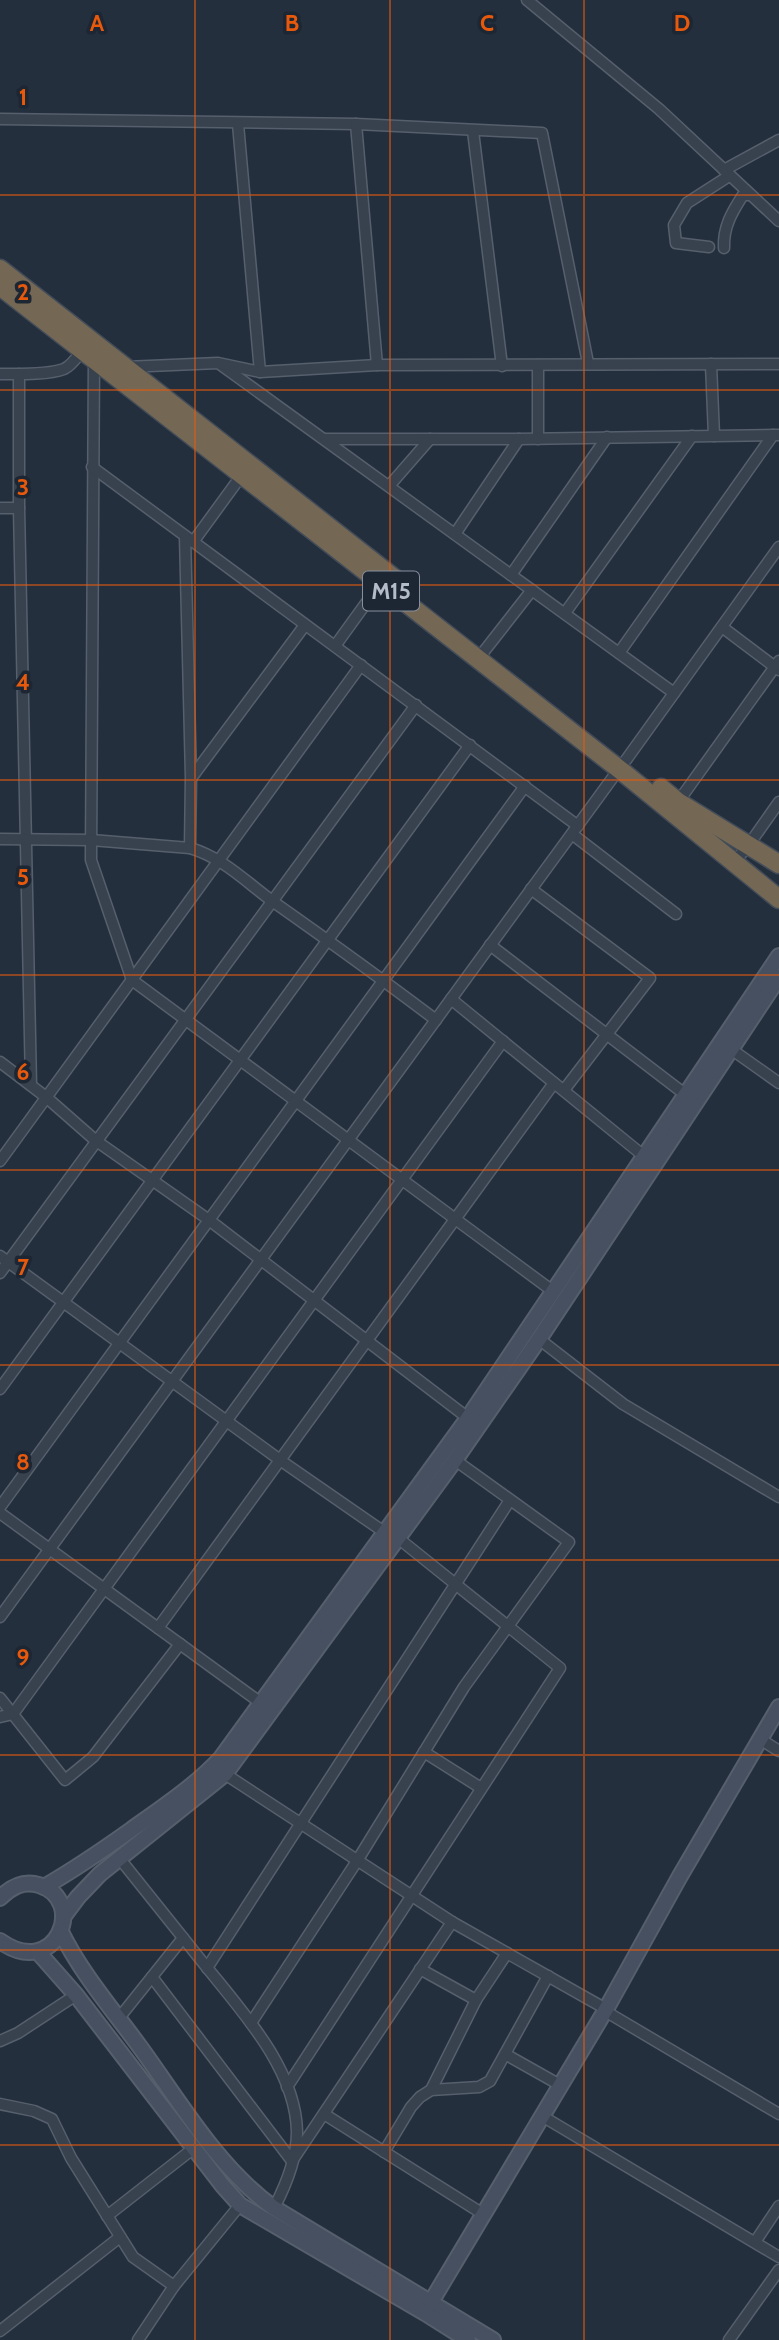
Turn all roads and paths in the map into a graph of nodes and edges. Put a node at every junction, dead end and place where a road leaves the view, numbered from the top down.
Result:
1 (527, 0) edge
2 (0, 119) edge
3 (238, 124) junction
4 (356, 124) junction
5 (473, 131) junction
6 (779, 140) edge
7 (727, 173) junction
8 (750, 195) junction
9 (779, 220) edge
10 (709, 247) dead end
11 (724, 248) dead end
12 (0, 269) edge
13 (0, 286) edge
14 (92, 349) junction
15 (218, 363) junction
16 (588, 363) junction
17 (711, 364) junction
18 (779, 364) edge
19 (377, 365) junction
20 (538, 365) junction
21 (502, 366) junction
22 (121, 372) junction
23 (260, 372) junction
24 (0, 374) edge
25 (19, 374) junction
26 (776, 435) edge
27 (692, 436) junction
28 (713, 436) junction
29 (607, 438) junction
30 (324, 439) junction
31 (430, 439) junction
32 (519, 439) junction
33 (538, 439) junction
34 (92, 467) junction
35 (246, 470) junction
36 (389, 486) junction
37 (0, 508) edge
38 (19, 508) junction
39 (455, 534) junction
40 (189, 539) junction
41 (779, 547) edge
42 (511, 575) junction
43 (384, 578) junction
44 (532, 590) junction
45 (565, 612) junction
46 (306, 625) junction
47 (722, 627) junction
48 (335, 646) junction
49 (620, 653) junction
50 (482, 655) junction
51 (361, 665) junction
52 (778, 666) edge
53 (674, 693) junction
54 (416, 705) junction
55 (470, 745) junction
56 (622, 765) junction
57 (191, 777) junction
58 (525, 786) junction
59 (678, 802) junction
60 (779, 802) edge
61 (575, 830) junction
62 (0, 839) edge
63 (26, 839) junction
64 (92, 841) junction
65 (748, 846) junction
66 (190, 848) junction
67 (218, 859) junction
68 (734, 862) junction
69 (779, 864) edge
70 (531, 889) junction
71 (779, 899) edge
72 (273, 902) junction
73 (676, 914) dead end
74 (328, 940) junction
75 (490, 945) junction
76 (779, 956) edge
77 (779, 977) edge
78 (132, 980) junction
79 (383, 980) junction
80 (451, 999) junction
81 (185, 1020) junction
82 (436, 1020) junction
83 (606, 1035) junction
84 (503, 1041) junction
85 (731, 1049) junction
86 (241, 1061) junction
87 (0, 1062) edge
88 (554, 1083) junction
89 (779, 1083) edge
90 (31, 1085) junction
91 (564, 1090) junction
92 (686, 1095) junction
93 (46, 1097) junction
94 (296, 1101) junction
95 (95, 1140) junction
96 (348, 1140) junction
97 (645, 1157) junction
98 (0, 1161) edge
99 (402, 1180) junction
100 (153, 1181) junction
101 (455, 1219) junction
102 (209, 1220) junction
103 (4, 1259) edge
104 (260, 1260) junction
105 (0, 1273) edge
106 (554, 1292) junction
107 (314, 1301) junction
108 (64, 1303) junction
109 (539, 1339) junction
110 (367, 1341) junction
111 (120, 1343) junction
112 (172, 1381) junction
113 (0, 1389) edge
114 (468, 1418) junction
115 (226, 1421) junction
116 (280, 1460) junction
117 (455, 1460) junction
118 (779, 1497) edge
119 (510, 1500) junction
120 (0, 1507) edge
121 (0, 1513) edge
122 (384, 1532) junction
123 (398, 1538) junction
124 (49, 1549) junction
125 (456, 1584) junction
126 (104, 1589) junction
127 (0, 1617) edge
128 (507, 1626) junction
129 (158, 1628) junction
130 (180, 1644) junction
131 (0, 1698) edge
132 (261, 1703) junction
133 (779, 1707) edge
134 (13, 1714) junction
135 (0, 1717) edge
136 (760, 1739) junction
137 (779, 1751) edge
138 (424, 1752) junction
139 (225, 1774) junction
140 (481, 1788) junction
141 (300, 1824) junction
142 (120, 1859) junction
143 (357, 1861) junction
144 (44, 1887) junction
145 (3, 1888) edge
146 (411, 1896) junction
147 (452, 1922) junction
148 (62, 1925) junction
149 (183, 1938) junction
150 (0, 1941) edge
151 (38, 1952) junction
152 (507, 1953) junction
153 (207, 1968) junction
154 (420, 1969) junction
155 (548, 1976) junction
156 (152, 1977) junction
157 (76, 1995) junction
158 (476, 2000) junction
159 (605, 2010) junction
160 (119, 2018) junction
161 (251, 2023) junction
162 (0, 2041) edge
163 (505, 2054) junction
164 (560, 2085) junction
165 (287, 2087) junction
166 (431, 2090) junction
167 (0, 2104) edge
168 (324, 2114) junction
169 (779, 2114) edge
170 (542, 2116) junction
171 (194, 2148) junction
172 (384, 2152) junction
173 (292, 2161) junction
174 (240, 2205) junction
175 (779, 2206) edge
176 (274, 2208) junction
177 (483, 2214) junction
178 (107, 2216) junction
179 (120, 2237) junction
180 (755, 2242) junction
181 (779, 2257) edge
182 (779, 2270) edge
183 (174, 2286) junction
184 (431, 2302) junction
185 (0, 2331) edge
186 (138, 2340) edge
187 (468, 2340) edge
188 (493, 2340) edge
189 (729, 2340) edge

1 - 7 street
2 - 3 street
3 - 4 street
3 - 23 street
4 - 5 street
4 - 19 street
5 - 16 street
5 - 21 street
6 - 7 street
7 - 8 street
7 - 10 street
8 - 9 street
8 - 11 street
12 - 14 highway, M15
13 - 14 highway, M15
14 - 22 highway, M15
14 - 25 street
14 - 34 street
15 - 22 street
15 - 23 street
15 - 30 street
16 - 17 street
16 - 20 street
17 - 18 street
17 - 28 street
19 - 21 street
19 - 23 street
20 - 21 street
20 - 33 street
22 - 35 highway, M15
24 - 25 street
25 - 38 street
26 - 28 street
26 - 49 street
27 - 28 street
27 - 29 street
27 - 45 street
29 - 33 street
29 - 42 street
30 - 31 street
30 - 36 street
31 - 32 street
31 - 36 street
32 - 33 street
32 - 39 street
34 - 40 street
34 - 64 street
35 - 40 street
35 - 43 highway, M15
36 - 39 street
37 - 38 street
38 - 63 street
39 - 42 street
40 - 46 street
40 - 57 street
41 - 47 street
42 - 44 street
43 - 48 street
43 - 50 highway, M15
44 - 45 street
44 - 50 street
45 - 49 street
46 - 48 street
46 - 57 street
47 - 52 street
47 - 53 street
48 - 51 street
49 - 53 street
50 - 56 highway, M15
51 - 54 street
51 - 67 street
52 - 59 street
53 - 56 street
54 - 55 street
54 - 72 street
55 - 58 street
55 - 74 street
56 - 59 highway, M15
56 - 61 street
56 - 68 highway, M15
57 - 66 street
58 - 61 street
58 - 79 street
59 - 65 highway, M15
60 - 65 street
61 - 70 street
61 - 73 street
62 - 63 street
63 - 64 street
63 - 90 street
64 - 66 street
64 - 78 street
65 - 68 street
65 - 69 highway, M15
66 - 67 street
67 - 72 street
67 - 78 street
68 - 71 highway, M15
70 - 75 street
70 - 83 street
72 - 74 street
72 - 81 street
74 - 79 street
74 - 86 street
75 - 80 street
75 - 83 street
76 - 92 street
77 - 85 street
78 - 81 street
78 - 93 street
79 - 82 street
79 - 94 street
80 - 82 street
80 - 84 street
81 - 86 street
81 - 95 street
82 - 96 street
83 - 91 street
83 - 92 street
84 - 88 street
84 - 99 street
85 - 89 street
85 - 109 street
86 - 94 street
86 - 100 street
87 - 90 street
88 - 91 street
88 - 101 street
90 - 93 street
91 - 97 street
92 - 97 street
93 - 95 street
93 - 98 street
94 - 96 street
94 - 102 street
95 - 100 street
95 - 103 street
96 - 99 street
96 - 104 street
97 - 106 street
99 - 101 street
99 - 107 street
100 - 102 street
100 - 108 street
101 - 106 street
101 - 110 street
102 - 104 street
102 - 111 street
103 - 105 street
103 - 108 street
104 - 107 street
104 - 112 street
106 - 114 street
107 - 110 street
107 - 115 street
108 - 111 street
108 - 113 street
109 - 117 street
109 - 118 street
110 - 114 street
110 - 116 street
111 - 112 street
111 - 120 street
112 - 115 street
112 - 124 street
114 - 122 street
115 - 116 street
115 - 126 street
116 - 122 street
116 - 129 street
117 - 119 street
117 - 123 street
119 - 125 street
119 - 128 street
121 - 124 street
122 - 132 street
123 - 125 street
123 - 139 street
124 - 126 street
124 - 127 street
125 - 128 street
125 - 141 street
126 - 129 street
126 - 134 street
128 - 138 street
128 - 140 street
129 - 130 street
130 - 132 street
130 - 134 street
131 - 134 street
132 - 144 street
133 - 136 street
134 - 135 street
136 - 137 street
136 - 159 street
138 - 140 street
138 - 143 street
139 - 141 street
139 - 142 street
140 - 146 street
141 - 143 street
141 - 153 street
142 - 148 street
142 - 149 street
143 - 146 street
143 - 161 street
144 - 145 street
144 - 148 street
146 - 147 street
146 - 165 street
147 - 152 street
147 - 154 street
148 - 151 street
148 - 160 street
149 - 153 street
149 - 156 street
150 - 151 street
151 - 157 street
152 - 155 street
152 - 158 street
153 - 161 street
154 - 158 street
154 - 168 street
155 - 159 street
155 - 163 street
156 - 160 street
156 - 173 street
157 - 162 street
157 - 171 street
158 - 166 street
159 - 164 street
159 - 169 street
160 - 176 street
161 - 165 street
163 - 164 street
163 - 166 street
164 - 170 street
165 - 173 street
166 - 172 street
167 - 178 street
168 - 172 street
168 - 173 street
170 - 177 street
170 - 180 street
171 - 174 street
171 - 178 street
172 - 177 street
173 - 176 street
174 - 183 street
174 - 187 street
175 - 180 street
176 - 184 street
177 - 184 street
178 - 179 street
179 - 183 street
179 - 185 street
180 - 181 street
182 - 189 street
183 - 186 street
184 - 188 street

